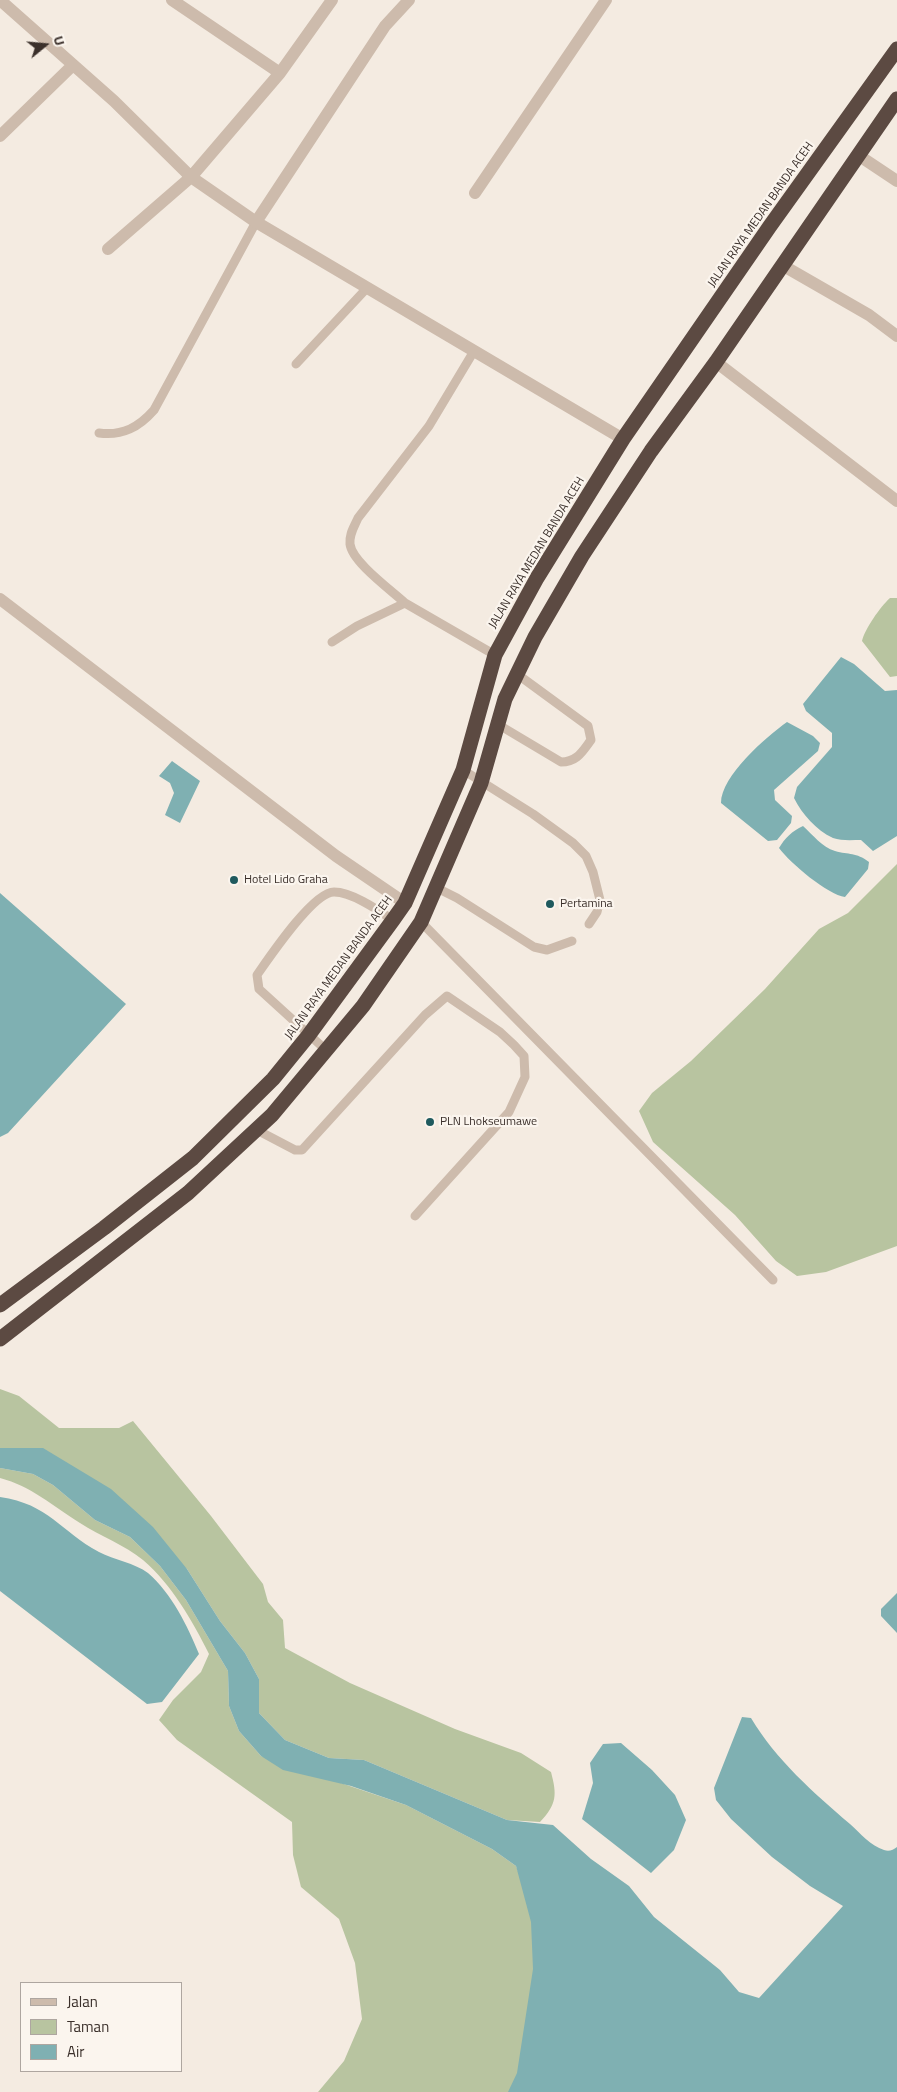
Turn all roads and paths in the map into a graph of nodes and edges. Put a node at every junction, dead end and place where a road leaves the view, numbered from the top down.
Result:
1 (0, 0) edge
2 (172, 0) edge
3 (332, 0) edge
4 (409, 0) edge
5 (606, 0) edge
6 (897, 49) edge
7 (73, 65) junction
8 (280, 73) junction
9 (897, 99) edge
10 (0, 136) edge
11 (858, 155) junction
12 (191, 177) junction
13 (897, 181) edge
14 (475, 193) dead end
15 (256, 222) junction
16 (108, 249) dead end
17 (782, 265) junction
18 (367, 288) junction
19 (897, 336) edge
20 (474, 351) junction
21 (716, 362) junction
22 (296, 364) dead end
23 (99, 433) dead end
24 (623, 439) junction
25 (897, 501) edge
26 (0, 599) edge
27 (405, 603) junction
28 (332, 642) dead end
29 (495, 655) junction
30 (517, 674) junction
31 (499, 725) junction
32 (463, 770) junction
33 (481, 783) junction
34 (437, 888) junction
35 (405, 903) junction
36 (392, 920) junction
37 (420, 922) junction
38 (589, 924) dead end
39 (572, 940) dead end
40 (308, 1036) junction
41 (327, 1051) junction
42 (256, 1129) junction
43 (416, 1216) dead end
44 (104, 1228) junction
45 (120, 1246) junction
46 (773, 1280) dead end
47 (0, 1305) edge
48 (0, 1339) edge

1 - 7 street
2 - 8 street
3 - 8 street
4 - 15 street
5 - 14 street
6 - 24 highway, JALAN RAYA MEDAN BANDA ACEH
7 - 10 street
7 - 12 street
8 - 12 street
9 - 11 highway
11 - 13 street
11 - 17 highway
12 - 15 street
12 - 16 street
15 - 18 street
15 - 23 lane
17 - 19 street
17 - 21 highway
18 - 20 street
18 - 22 lane
20 - 24 street
20 - 27 lane
21 - 25 street
21 - 30 highway
24 - 29 highway, JALAN RAYA MEDAN BANDA ACEH
26 - 35 street
27 - 28 lane
27 - 29 lane
29 - 32 highway, JALAN RAYA MEDAN BANDA ACEH
30 - 31 highway
30 - 31 lane
31 - 33 highway
32 - 33 lane
32 - 35 highway, JALAN RAYA MEDAN BANDA ACEH
33 - 34 highway
33 - 38 lane
34 - 37 highway
34 - 39 lane
35 - 36 highway, JALAN RAYA MEDAN BANDA ACEH
36 - 40 highway, JALAN RAYA MEDAN BANDA ACEH
36 - 40 lane
37 - 41 highway
37 - 46 lane
40 - 41 lane
40 - 44 highway, JALAN RAYA MEDAN BANDA ACEH
41 - 42 highway
42 - 43 lane
42 - 45 highway
44 - 45 highway
44 - 47 highway, JALAN RAYA MEDAN BANDA ACEH
45 - 48 highway

